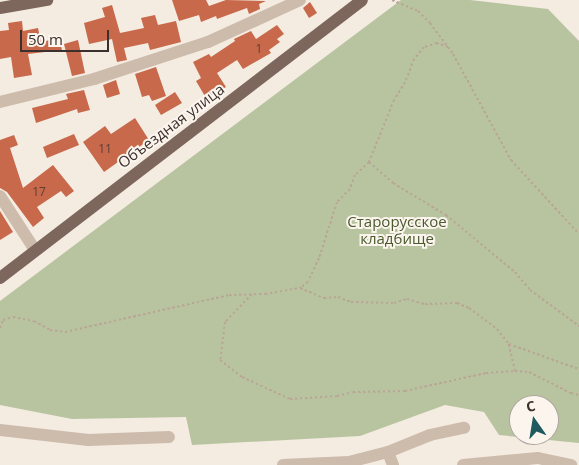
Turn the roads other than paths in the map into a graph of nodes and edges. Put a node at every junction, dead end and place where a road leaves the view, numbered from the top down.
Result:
1 (48, 0) edge
2 (300, 0) edge
3 (356, 2) edge
4 (0, 8) edge
5 (0, 102) edge
6 (0, 196) edge
7 (35, 250) junction
8 (0, 278) edge
9 (464, 428) dead end
10 (0, 430) edge
11 (169, 437) dead end
12 (388, 452) junction
13 (283, 465) edge
14 (393, 465) edge
15 (463, 465) edge
16 (571, 465) edge

1 - 4 main road
2 - 5 street
3 - 7 main road, Объездная улица
6 - 7 street
7 - 8 main road, Объездная улица
9 - 12 street
10 - 11 street
12 - 13 street
12 - 14 street
15 - 16 street

